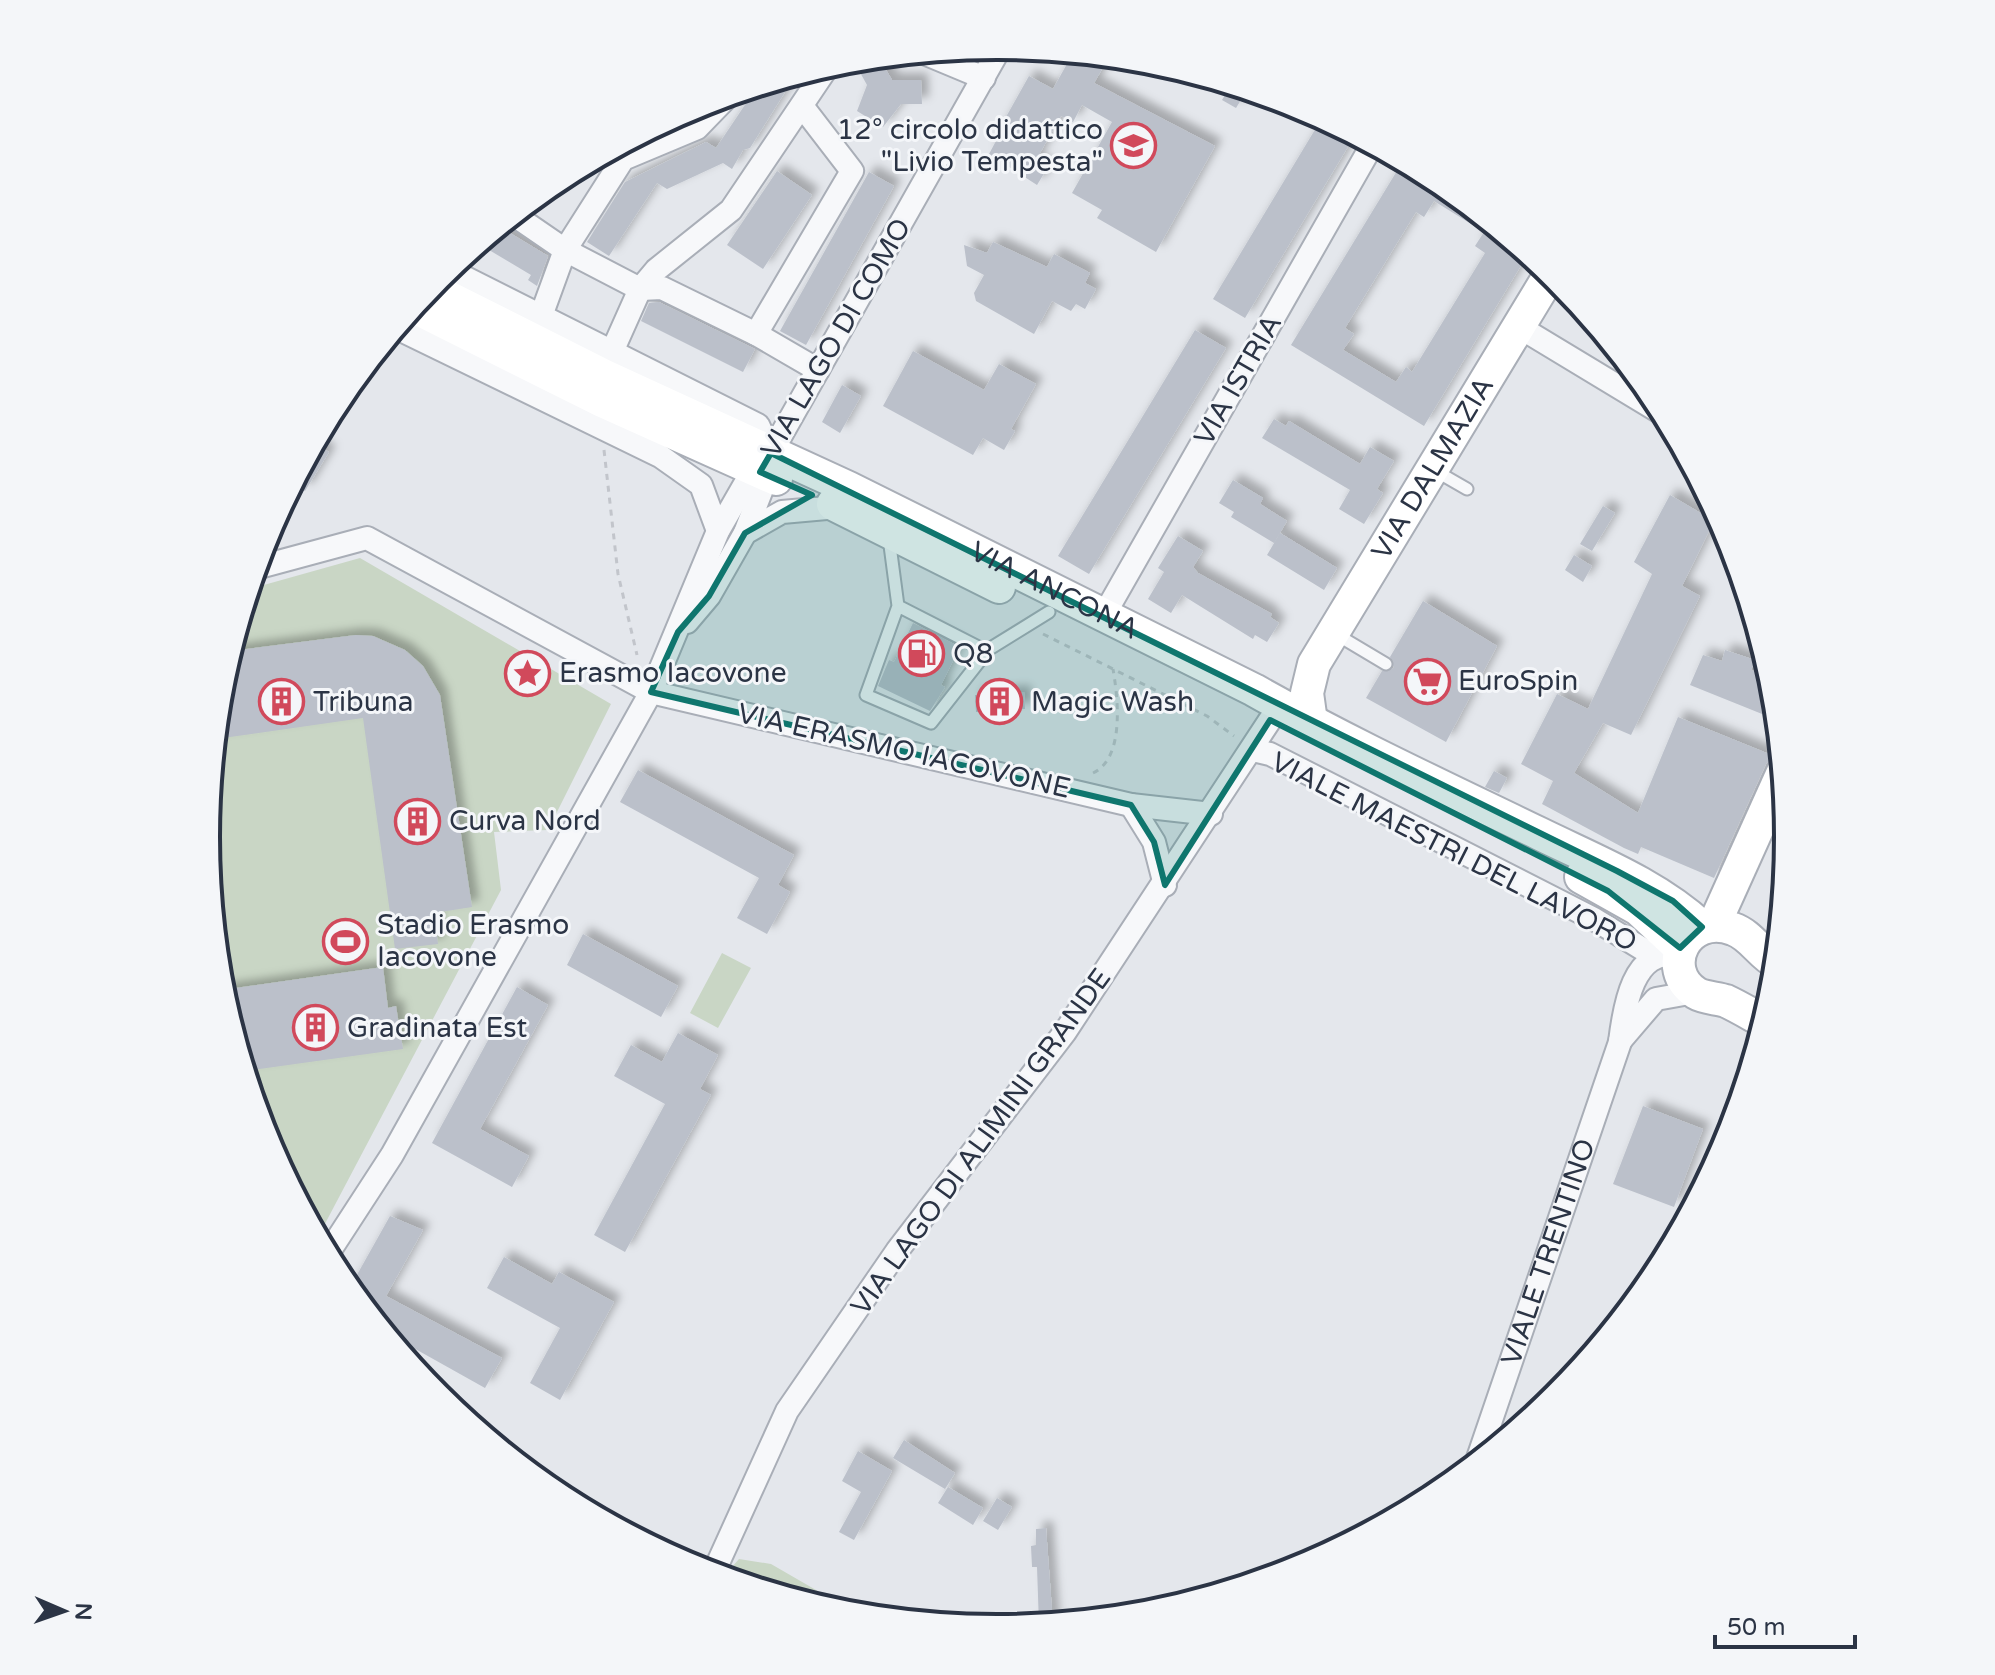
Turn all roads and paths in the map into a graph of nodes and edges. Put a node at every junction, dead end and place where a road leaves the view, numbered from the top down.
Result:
1 (993, 60) edge
2 (946, 62) edge
3 (984, 78) junction
4 (818, 81) edge
5 (802, 106) junction
6 (708, 116) edge
7 (1367, 154) edge
8 (523, 221) edge
9 (565, 250) junction
10 (461, 276) edge
11 (1544, 285) edge
12 (640, 289) junction
13 (442, 294) edge
14 (426, 311) edge
15 (541, 316) junction
16 (1521, 328) junction
17 (407, 333) edge
18 (756, 334) junction
19 (605, 370) junction
20 (818, 370) junction
21 (1639, 400) edge
22 (563, 409) junction
23 (604, 441) dead end
24 (766, 463) junction
25 (1434, 470) junction
26 (1467, 489) dead end
27 (838, 507) junction
28 (718, 531) junction
29 (745, 533) junction
30 (889, 533) junction
31 (270, 564) edge
32 (898, 606) junction
33 (1104, 615) junction
34 (1037, 619) junction
35 (678, 632) junction
36 (1333, 633) junction
37 (989, 649) junction
38 (637, 655) dead end
39 (1314, 664) junction
40 (1386, 664) dead end
41 (1113, 669) junction
42 (1254, 690) junction
43 (651, 692) junction
44 (1270, 720) junction
45 (1311, 722) junction
46 (1253, 750) junction
47 (1088, 775) dead end
48 (1773, 793) edge
49 (1131, 805) junction
50 (1211, 814) junction
51 (1750, 844) junction
52 (1165, 885) junction
53 (1673, 901) junction
54 (1686, 942) junction
55 (1765, 952) edge
56 (1695, 992) junction
57 (1754, 1016) edge
58 (1620, 1042) junction
59 (335, 1243) edge
60 (1483, 1444) edge
61 (718, 1563) edge

1 - 3 street, VIA LAGO DI COMO
2 - 3 street
3 - 20 street, VIA LAGO DI COMO
4 - 5 street
5 - 12 street
5 - 18 street
6 - 9 street
7 - 33 street, VIA ISTRIA
8 - 9 street
9 - 12 street
9 - 15 street
10 - 15 street
11 - 16 street, VIA DALMAZIA
12 - 18 street
12 - 19 street
13 - 19 street
14 - 19 street
15 - 19 street
16 - 21 street
16 - 25 street, VIA DALMAZIA
17 - 22 street
18 - 20 street
19 - 22 street
19 - 24 street
19 - 24 street
20 - 24 street, VIA LAGO DI COMO
22 - 28 street
23 - 38 path
24 - 27 street, VIA ANCONA
24 - 28 street, VIA LAGO DI COMO
24 - 29 street, VIA LAGO DI COMO
24 - 33 street, VIA ANCONA
25 - 26 lane
25 - 36 street, VIA DALMAZIA
27 - 29 street
27 - 30 street, VIA ANCONA
28 - 35 street, VIA LAGO DI COMO
29 - 35 street, VIA LAGO DI COMO
30 - 32 lane
30 - 34 street, VIA ANCONA
31 - 43 street, VIA ERASMO IACOVONE
32 - 37 lane
32 - 37 lane
33 - 42 street, VIA ANCONA
34 - 37 lane
34 - 41 path
34 - 44 street, VIA ANCONA
35 - 43 street, VIA LAGO DI COMO
36 - 39 street, VIA DALMAZIA
36 - 40 lane
39 - 42 street, VIA DALMAZIA
39 - 45 street, VIA DALMAZIA
41 - 46 path
41 - 47 path
42 - 45 street, VIA ANCONA
43 - 49 street, VIA ERASMO IACOVONE
43 - 59 street, VIA LAGO DI COMO
44 - 46 street, VIA LAGO DI ALIMINI GRANDE
44 - 54 street, VIA ANCONA
45 - 53 street, VIA ANCONA
46 - 50 street, VIA LAGO DI ALIMINI GRANDE
46 - 54 street, VIALE MAESTRI DEL LAVORO
48 - 51 street, VIALE TRENTINO
49 - 50 street, VIA ERASMO IACOVONE
49 - 52 street
50 - 52 street, VIA LAGO DI ALIMINI GRANDE
51 - 53 street
51 - 54 street, VIALE TRENTINO
51 - 55 street
52 - 61 street, VIA LAGO DI ALIMINI GRANDE
53 - 54 street, VIA ANCONA
54 - 55 street, VIA ANCONA
54 - 56 street, VIA ANCONA
54 - 58 street, VIALE TRENTINO
56 - 57 street
56 - 58 street, VIALE TRENTINO
58 - 60 street, VIALE TRENTINO

